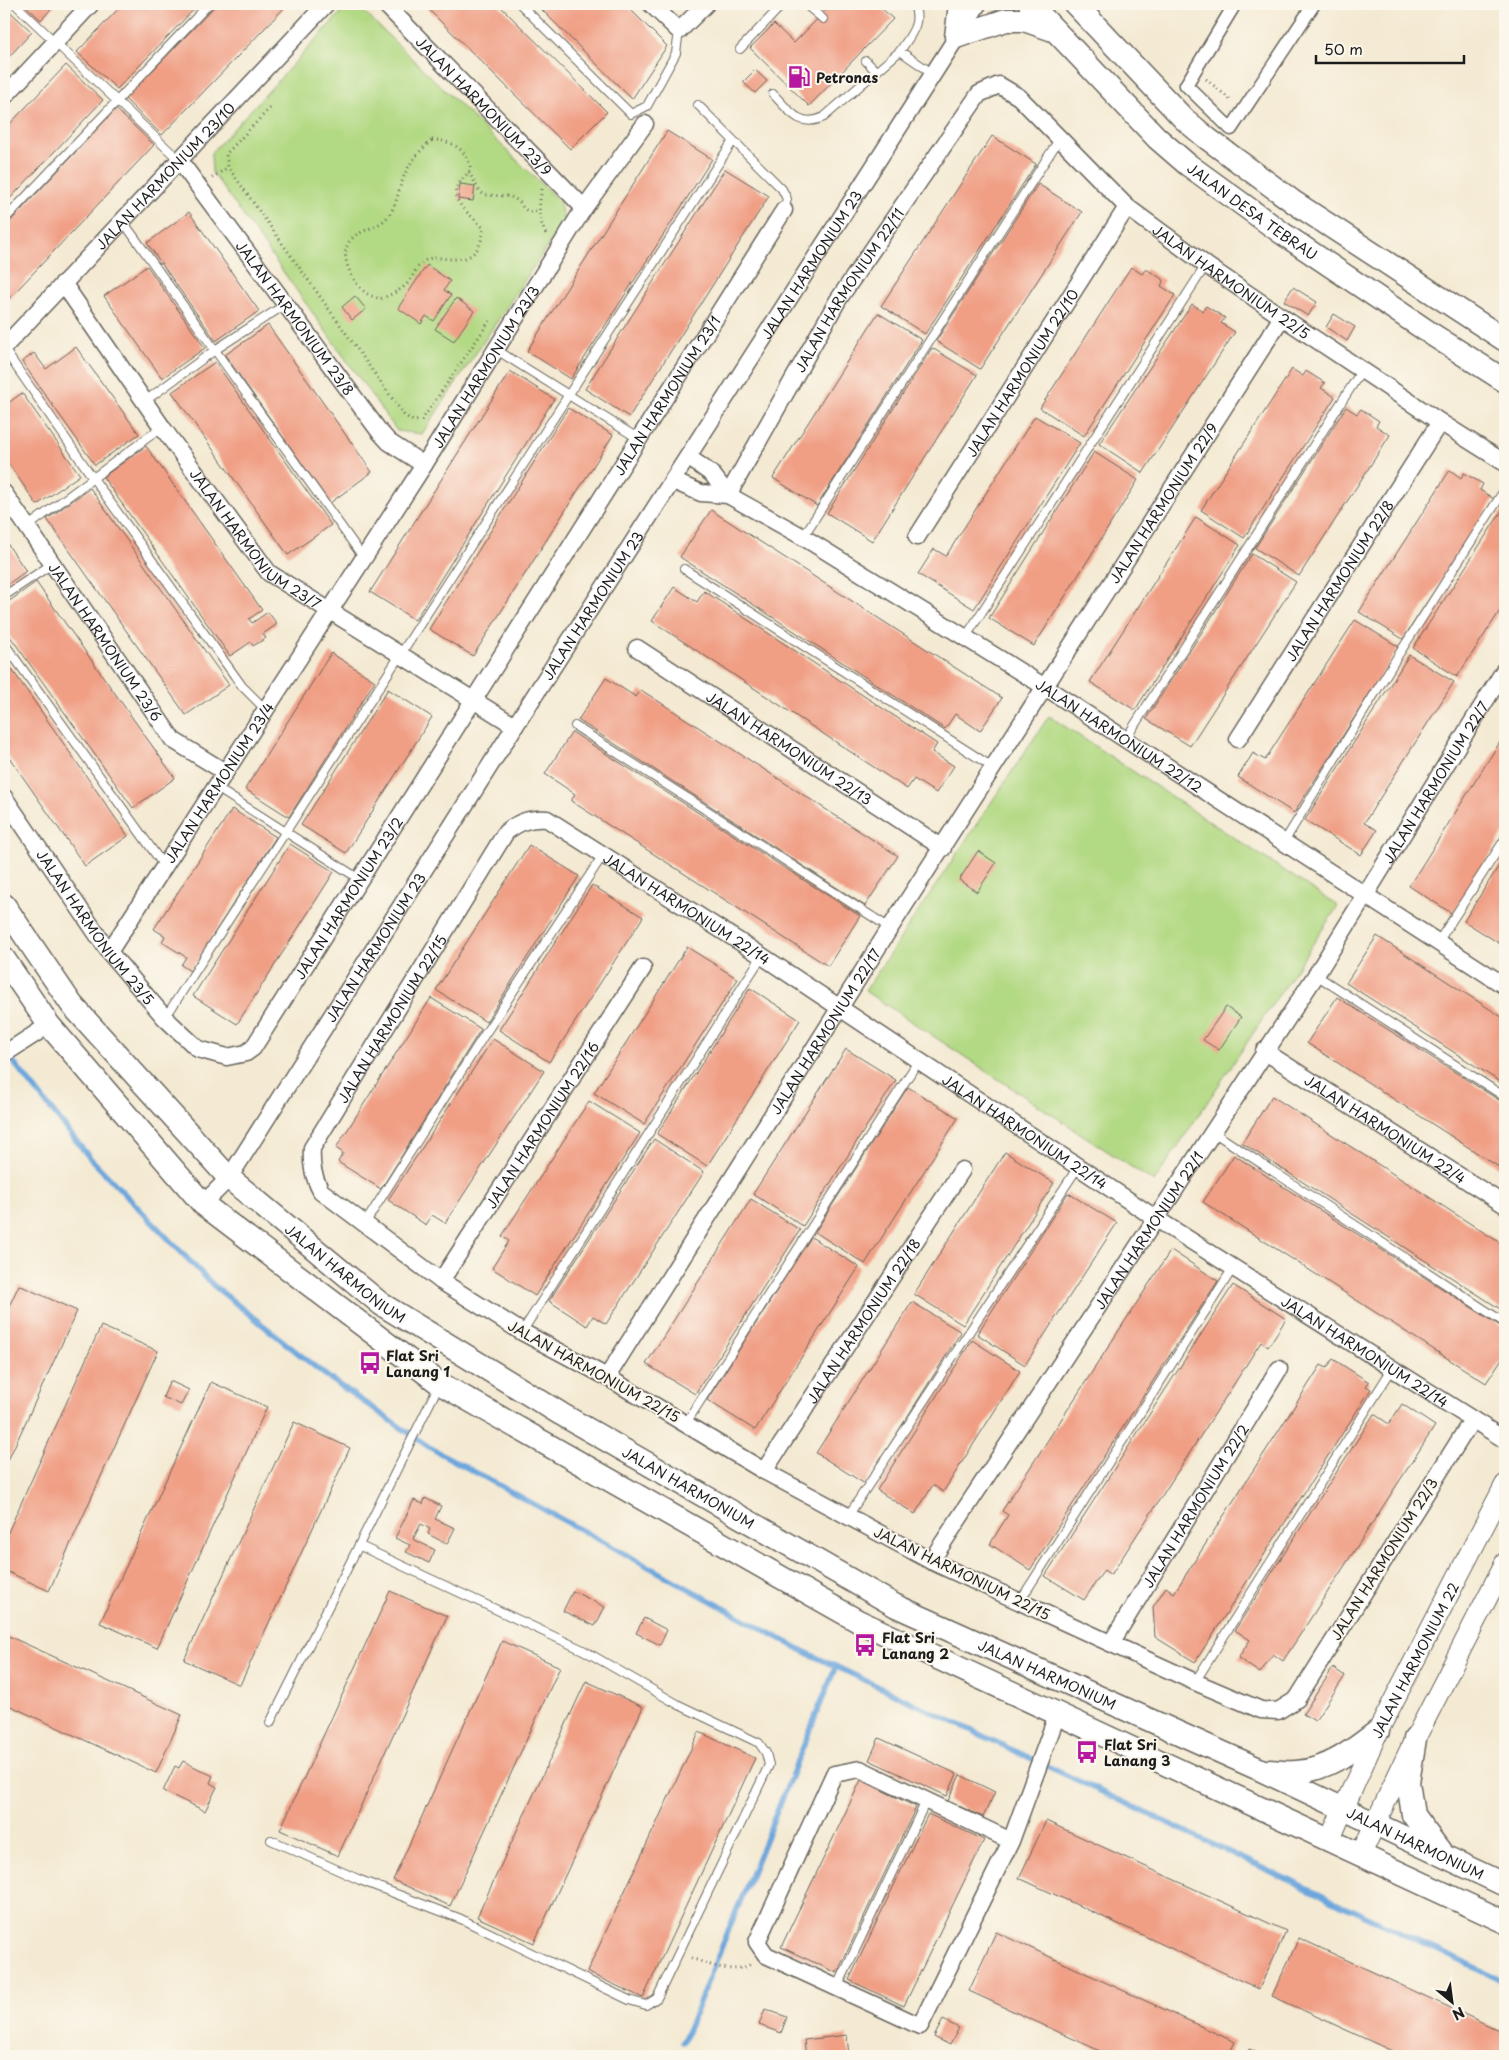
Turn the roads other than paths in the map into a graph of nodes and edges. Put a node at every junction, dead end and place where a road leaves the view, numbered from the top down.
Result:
1 (15, 4) edge
2 (91, 4) edge
3 (209, 4) edge
4 (326, 4) edge
5 (385, 4) edge
6 (520, 4) edge
7 (651, 4) edge
8 (706, 4) edge
9 (783, 4) edge
10 (806, 4) edge
11 (914, 4) edge
12 (960, 4) edge
13 (978, 4) edge
14 (1030, 4) edge
15 (1075, 4) edge
16 (1235, 4) edge
17 (1314, 4) edge
18 (822, 20) dead end
19 (679, 31) junction
20 (1054, 31) junction
21 (956, 37) junction
22 (55, 42) junction
23 (740, 49) dead end
24 (900, 51) junction
25 (866, 61) dead end
26 (876, 71) junction
27 (932, 73) junction
28 (773, 94) dead end
29 (979, 94) joint
30 (4, 97) edge
31 (117, 99) junction
32 (698, 105) dead end
33 (645, 124) dead end
34 (1060, 138) junction
35 (733, 141) junction
36 (179, 160) junction
37 (1127, 207) junction
38 (584, 208) junction
39 (784, 210) joint
40 (4, 220) edge
41 (122, 220) junction
42 (1206, 264) junction
43 (64, 283) junction
44 (286, 304) junction
45 (1282, 317) junction
46 (1505, 340) edge
47 (4, 348) edge
48 (495, 349) junction
49 (215, 350) junction
50 (1362, 370) junction
51 (1505, 381) edge
52 (568, 395) junction
53 (145, 401) junction
54 (1440, 422) junction
55 (162, 426) junction
56 (639, 439) junction
57 (688, 457) junction
58 (1505, 463) edge
59 (424, 465) junction
60 (93, 478) junction
61 (673, 481) junction
62 (1505, 489) edge
63 (4, 493) edge
64 (728, 495) junction
65 (27, 527) junction
66 (803, 537) junction
67 (917, 537) dead end
68 (362, 557) junction
69 (52, 564) junction
70 (684, 569) dead end
71 (4, 596) edge
72 (328, 610) junction
73 (965, 638) junction
74 (4, 643) edge
75 (637, 648) dead end
76 (400, 655) junction
77 (1505, 669) edge
78 (1045, 687) junction
79 (474, 699) junction
80 (265, 709) junction
81 (516, 726) junction
82 (575, 726) dead end
83 (1238, 739) dead end
84 (1125, 740) junction
85 (994, 768) junction
86 (225, 772) junction
87 (215, 787) junction
88 (4, 797) edge
89 (547, 819) joint
90 (285, 832) junction
91 (1505, 839) edge
92 (1284, 842) junction
93 (943, 848) junction
94 (603, 855) junction
95 (164, 866) junction
96 (361, 880) junction
97 (1366, 897) junction
98 (4, 905) edge
99 (890, 928) junction
100 (1438, 942) junction
101 (109, 952) junction
102 (762, 956) junction
103 (4, 959) edge
104 (643, 968) dead end
105 (1316, 975) junction
106 (1505, 986) edge
107 (840, 1008) junction
108 (165, 1018) junction
109 (49, 1025) junction
110 (198, 1048) joint
111 (1264, 1051) junction
112 (4, 1054) edge
113 (920, 1060) junction
114 (1505, 1097) edge
115 (1213, 1132) junction
116 (1078, 1167) junction
117 (962, 1170) dead end
118 (229, 1178) junction
119 (203, 1204) junction
120 (1505, 1205) edge
121 (1155, 1218) junction
122 (364, 1225) junction
123 (1233, 1268) junction
124 (441, 1281) junction
125 (1505, 1323) edge
126 (522, 1332) junction
127 (1279, 1369) dead end
128 (1392, 1369) junction
129 (608, 1377) junction
130 (440, 1383) junction
131 (1472, 1420) junction
132 (686, 1423) junction
133 (1505, 1440) edge
134 (764, 1472) junction
135 (1505, 1485) edge
136 (848, 1517) junction
137 (360, 1546) junction
138 (931, 1561) junction
139 (1505, 1564) edge
140 (1020, 1601) junction
141 (1112, 1642) junction
142 (1195, 1682) junction
143 (1297, 1699) joint
144 (1057, 1715) junction
145 (270, 1724) dead end
146 (1378, 1731) junction
147 (1415, 1739) junction
148 (1261, 1770) junction
149 (926, 1801) junction
150 (1343, 1809) junction
151 (1376, 1823) junction
152 (1330, 1839) junction
153 (271, 1840) dead end
154 (1010, 1842) junction
155 (1361, 1854) junction
156 (1443, 1855) junction
157 (1505, 1885) edge
158 (1505, 1922) edge
159 (836, 1989) junction

1 - 22 lane
2 - 22 street
3 - 31 lane
4 - 36 street, JALAN HARMONIUM 23/10
5 - 38 street, JALAN HARMONIUM 23/9
6 - 19 lane
7 - 19 street
8 - 19 street
9 - 23 lane
10 - 18 lane
11 - 24 lane
12 - 21 main road
13 - 21 street, JALAN HARMONIUM 23
14 - 20 main road, JALAN DESA TEBRAU
15 - 46 main road
16 - 17 street
20 - 21 main road
20 - 51 main road, JALAN DESA TEBRAU
21 - 27 street, JALAN HARMONIUM 23
22 - 30 street
22 - 31 lane
24 - 26 lane
24 - 27 lane
25 - 26 lane
26 - 28 lane
27 - 57 street, JALAN HARMONIUM 23
29 - 34 street, JALAN HARMONIUM 22/5
29 - 64 street, JALAN HARMONIUM 22/11
31 - 36 lane
31 - 40 lane
32 - 35 lane, JALAN HARMONIUM 23/1
33 - 38 street, JALAN HARMONIUM 23/3
34 - 37 street, JALAN HARMONIUM 22/5
34 - 66 lane
35 - 39 lane, JALAN HARMONIUM 23/1
35 - 52 lane
36 - 41 street, JALAN HARMONIUM 23/10
36 - 44 street, JALAN HARMONIUM 23/8
37 - 42 street, JALAN HARMONIUM 22/5
37 - 67 street, JALAN HARMONIUM 22/10
38 - 48 street, JALAN HARMONIUM 23/3
39 - 56 street, JALAN HARMONIUM 23/1
41 - 43 street, JALAN HARMONIUM 23/10
41 - 49 lane
42 - 45 street, JALAN HARMONIUM 22/5
42 - 73 lane
43 - 47 street, JALAN HARMONIUM 23/10
43 - 53 street, JALAN HARMONIUM 23/7
44 - 49 lane
44 - 59 street, JALAN HARMONIUM 23/8
45 - 50 street, JALAN HARMONIUM 22/5
45 - 78 street, JALAN HARMONIUM 22/9
47 - 60 lane
48 - 52 lane
48 - 59 street, JALAN HARMONIUM 23/3
49 - 53 lane
49 - 68 lane
50 - 54 street, JALAN HARMONIUM 22/5
50 - 84 lane
52 - 56 lane
52 - 76 lane
53 - 55 street, JALAN HARMONIUM 23/7
54 - 58 street, JALAN HARMONIUM 22/5
54 - 83 street, JALAN HARMONIUM 22/8
55 - 60 lane
55 - 72 street, JALAN HARMONIUM 23/7
56 - 79 street, JALAN HARMONIUM 23/1
57 - 61 street, JALAN HARMONIUM 23
57 - 64 street, JALAN HARMONIUM 22/12
59 - 68 street, JALAN HARMONIUM 23/3
60 - 65 lane
60 - 80 lane
61 - 64 street, JALAN HARMONIUM 22/12
61 - 81 street, JALAN HARMONIUM 23
62 - 92 lane
63 - 65 street, JALAN HARMONIUM 23/6
64 - 66 street, JALAN HARMONIUM 22/12
65 - 69 street, JALAN HARMONIUM 23/6
66 - 73 street, JALAN HARMONIUM 22/12
68 - 72 street, JALAN HARMONIUM 23/3
69 - 71 lane
69 - 86 street, JALAN HARMONIUM 23/6
70 - 85 lane
72 - 76 street, JALAN HARMONIUM 23/7
72 - 80 street, JALAN HARMONIUM 23/4
73 - 78 street, JALAN HARMONIUM 22/12
74 - 95 lane
75 - 93 street, JALAN HARMONIUM 22/13
76 - 79 street, JALAN HARMONIUM 23/7
76 - 90 lane
77 - 97 street, JALAN HARMONIUM 22/7
78 - 84 street, JALAN HARMONIUM 22/12
78 - 85 street, JALAN HARMONIUM 22/17
79 - 81 street, JALAN HARMONIUM 23/7
79 - 96 street, JALAN HARMONIUM 23/2
80 - 86 street, JALAN HARMONIUM 23/4
81 - 118 street, JALAN HARMONIUM 23
82 - 99 lane
84 - 92 street, JALAN HARMONIUM 22/12
85 - 93 street, JALAN HARMONIUM 22/17
86 - 87 street, JALAN HARMONIUM 23/4
87 - 90 lane
87 - 95 street, JALAN HARMONIUM 23/4
88 - 101 street, JALAN HARMONIUM 23/5
89 - 94 street, JALAN HARMONIUM 22/14
89 - 122 street, JALAN HARMONIUM 22/15
90 - 96 lane
90 - 108 lane
91 - 100 lane
92 - 97 street, JALAN HARMONIUM 22/12
93 - 99 street, JALAN HARMONIUM 22/17
94 - 102 street, JALAN HARMONIUM 22/14
94 - 122 lane
95 - 101 street, JALAN HARMONIUM 23/4
96 - 110 street, JALAN HARMONIUM 23/2
97 - 100 street, JALAN HARMONIUM 22/12
97 - 105 street, JALAN HARMONIUM 22/1
98 - 118 main road, JALAN HARMONIUM
99 - 107 street, JALAN HARMONIUM 22/17
100 - 106 street, JALAN HARMONIUM 22/12
101 - 108 street, JALAN HARMONIUM 23/5
102 - 107 street, JALAN HARMONIUM 22/14
102 - 126 lane
103 - 109 main road
104 - 124 street, JALAN HARMONIUM 22/16
105 - 111 street, JALAN HARMONIUM 22/1
105 - 114 lane
107 - 113 street, JALAN HARMONIUM 22/14
107 - 129 street, JALAN HARMONIUM 22/17
108 - 110 street, JALAN HARMONIUM 23/5
109 - 112 street
109 - 119 main road
111 - 115 street, JALAN HARMONIUM 22/1
111 - 120 street, JALAN HARMONIUM 22/4
113 - 116 street, JALAN HARMONIUM 22/14
113 - 132 lane
115 - 121 street, JALAN HARMONIUM 22/1
115 - 125 lane
116 - 121 street, JALAN HARMONIUM 22/14
116 - 136 lane
117 - 134 street, JALAN HARMONIUM 22/18
118 - 119 street, JALAN HARMONIUM 23
118 - 148 main road, JALAN HARMONIUM
119 - 130 main road
121 - 123 street, JALAN HARMONIUM 22/14
121 - 138 street, JALAN HARMONIUM 22/1
122 - 124 street, JALAN HARMONIUM 22/15
123 - 128 street, JALAN HARMONIUM 22/14
123 - 140 lane
124 - 126 street, JALAN HARMONIUM 22/15
126 - 129 street, JALAN HARMONIUM 22/15
127 - 141 street, JALAN HARMONIUM 22/2
128 - 131 street, JALAN HARMONIUM 22/14
128 - 142 lane
129 - 132 street, JALAN HARMONIUM 22/15
130 - 137 lane
130 - 144 main road
131 - 133 street, JALAN HARMONIUM 22/14
131 - 143 street, JALAN HARMONIUM 22/3
132 - 134 street, JALAN HARMONIUM 22/15
134 - 136 street, JALAN HARMONIUM 22/15
135 - 146 street, JALAN HARMONIUM 22
136 - 138 street, JALAN HARMONIUM 22/15
137 - 145 lane
137 - 153 lane
138 - 140 street, JALAN HARMONIUM 22/15
139 - 147 street
140 - 141 street, JALAN HARMONIUM 22/15
141 - 142 street, JALAN HARMONIUM 22/15
142 - 143 street, JALAN HARMONIUM 22/15
144 - 152 main road
144 - 154 street
146 - 148 main road
146 - 150 street, JALAN HARMONIUM 22
147 - 151 street
147 - 156 main road
148 - 150 main road, JALAN HARMONIUM
149 - 154 street
149 - 159 lane
149 - 159 street
150 - 151 main road, JALAN HARMONIUM
150 - 152 street, JALAN HARMONIUM 22
151 - 155 street
151 - 156 main road, JALAN HARMONIUM
152 - 155 main road
154 - 159 street
155 - 158 main road
156 - 157 main road, JALAN HARMONIUM

